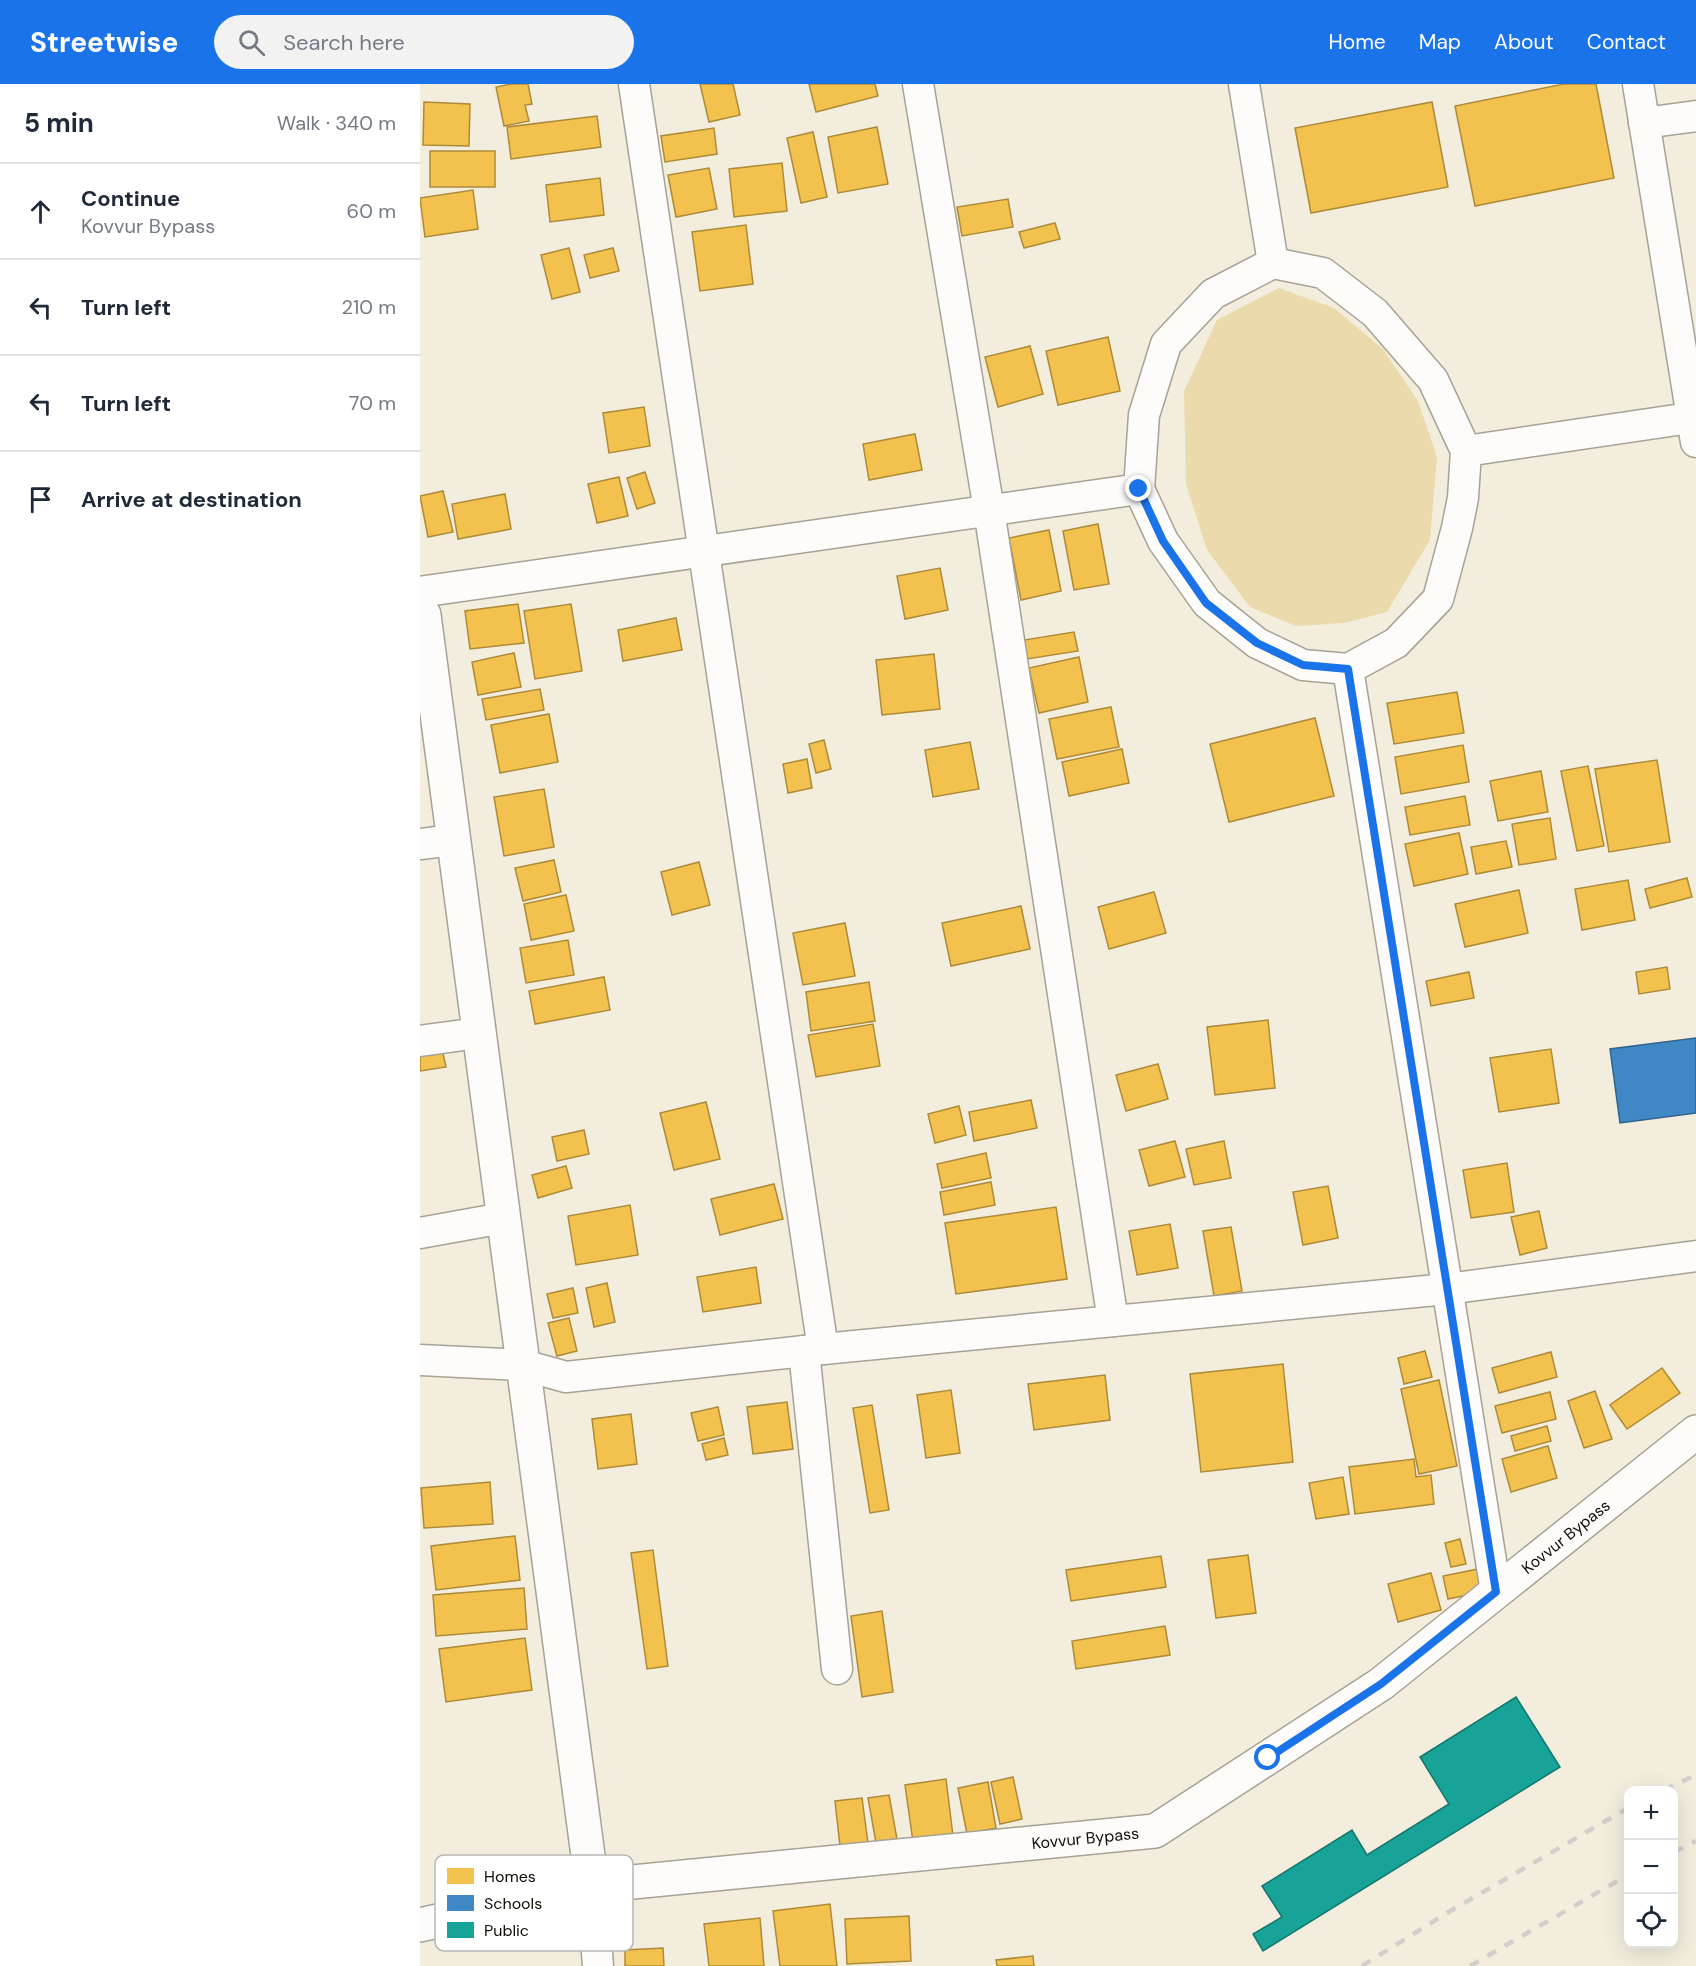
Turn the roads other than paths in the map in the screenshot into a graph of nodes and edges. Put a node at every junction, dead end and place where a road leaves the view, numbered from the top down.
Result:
1 (634, 84) edge
2 (918, 84) edge
3 (1244, 84) edge
4 (1638, 84) edge
5 (1696, 116) edge
6 (1644, 123) junction
7 (1273, 263) junction
8 (1695, 426) edge
9 (1466, 451) junction
10 (1139, 489) junction
11 (989, 510) junction
12 (703, 552) junction
13 (420, 592) edge
14 (422, 625) edge
15 (1348, 669) junction
16 (453, 840) junction
17 (420, 844) edge
18 (478, 1033) junction
19 (420, 1041) edge
20 (503, 1218) junction
21 (420, 1233) edge
22 (1696, 1256) edge
23 (1448, 1289) junction
24 (1113, 1321) junction
25 (813, 1350) junction
26 (420, 1360) edge
27 (523, 1365) junction
28 (1696, 1432) edge
29 (1496, 1592) junction
30 (837, 1670) dead end
31 (588, 1855) edge
32 (633, 1882) edge
33 (435, 1922) edge
34 (420, 1925) edge
35 (597, 1951) edge
36 (598, 1966) edge

1 - 12 street
2 - 11 street
3 - 7 street
4 - 6 street
5 - 6 street
6 - 8 street
7 - 9 street
7 - 10 street
8 - 9 street
9 - 15 street
10 - 11 street
10 - 15 street
11 - 12 street
11 - 24 street
12 - 13 street
12 - 25 street
14 - 16 street
15 - 23 street
16 - 17 street
16 - 18 street
18 - 19 street
18 - 20 street
20 - 21 street
20 - 27 street
22 - 23 street
23 - 24 street
23 - 29 street
24 - 25 street
25 - 27 street
25 - 30 street
26 - 27 street
27 - 31 street
28 - 29 street, Kovvur Bypass
29 - 32 street, Kovvur Bypass
33 - 34 street, Kovvur Bypass
35 - 36 street

